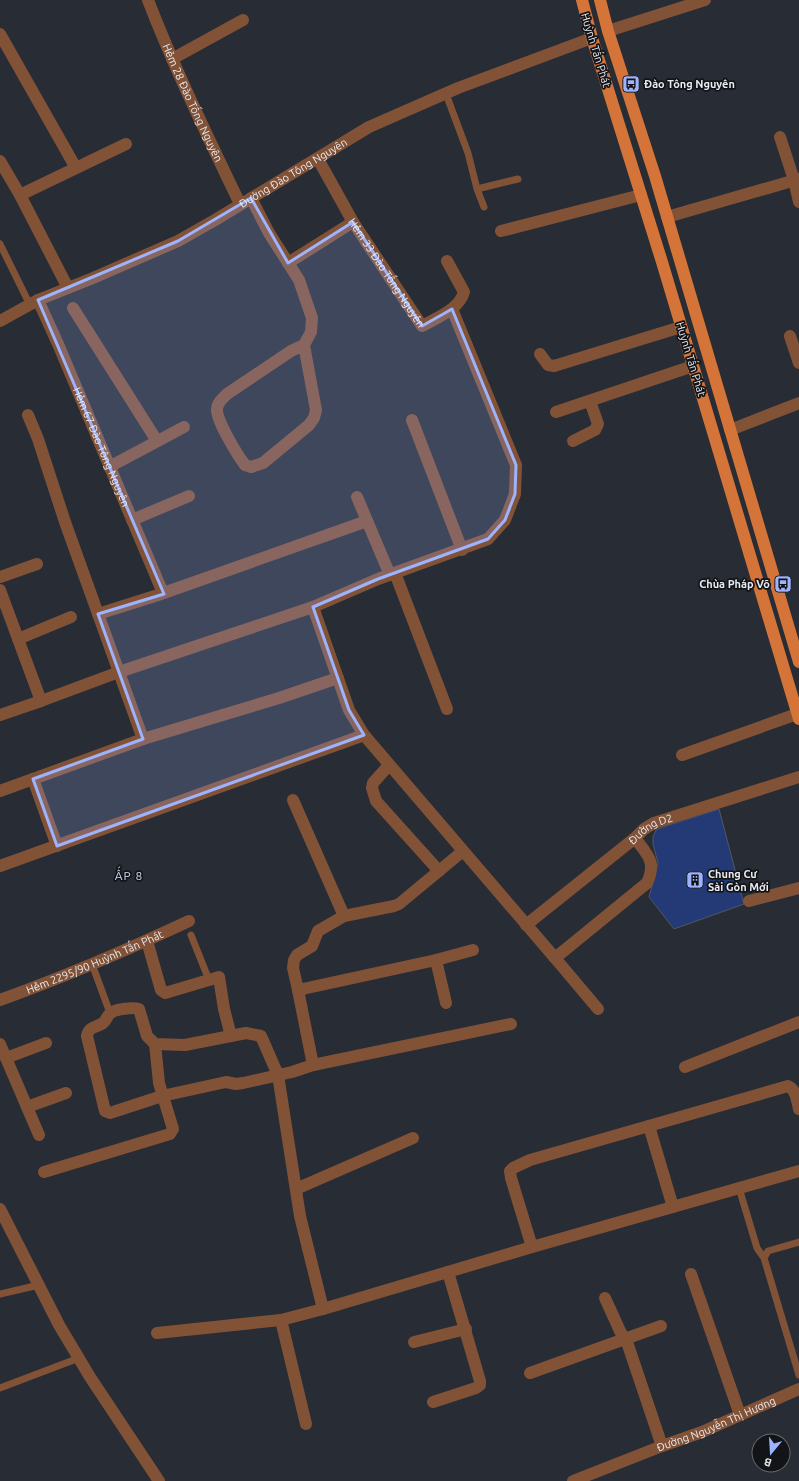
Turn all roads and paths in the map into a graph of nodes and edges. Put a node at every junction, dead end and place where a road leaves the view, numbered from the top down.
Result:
1 (148, 0) edge
2 (582, 0) edge
3 (600, 0) edge
4 (705, 0) edge
5 (244, 20) dead end
6 (608, 31) junction
7 (0, 34) edge
8 (592, 38) junction
9 (172, 59) junction
10 (446, 94) junction
11 (780, 137) dead end
12 (126, 144) dead end
13 (318, 159) junction
14 (0, 161) edge
15 (76, 168) junction
16 (518, 179) dead end
17 (796, 179) edge
18 (477, 190) junction
19 (641, 194) junction
20 (20, 195) junction
21 (251, 198) junction
22 (799, 202) edge
23 (240, 204) junction
24 (484, 207) dead end
25 (666, 217) junction
26 (354, 222) junction
27 (501, 231) dead end
28 (0, 244) edge
29 (447, 261) dead end
30 (288, 263) junction
31 (68, 288) junction
32 (34, 302) junction
33 (73, 308) dead end
34 (452, 309) junction
35 (0, 320) edge
36 (681, 327) junction
37 (790, 336) dead end
38 (304, 344) junction
39 (540, 354) dead end
40 (799, 363) edge
41 (693, 366) junction
42 (590, 401) junction
43 (799, 403) edge
44 (556, 412) dead end
45 (28, 415) dead end
46 (412, 420) dead end
47 (184, 427) dead end
48 (730, 430) junction
49 (573, 441) dead end
50 (157, 442) junction
51 (110, 467) junction
52 (189, 496) dead end
53 (357, 497) dead end
54 (132, 520) junction
55 (367, 521) junction
56 (462, 550) junction
57 (766, 552) junction
58 (750, 556) junction
59 (36, 564) dead end
60 (392, 574) junction
61 (0, 577) edge
62 (0, 590) edge
63 (163, 593) junction
64 (313, 608) junction
65 (98, 614) junction
66 (71, 617) dead end
67 (18, 639) junction
68 (798, 657) edge
69 (119, 672) junction
70 (338, 678) junction
71 (41, 701) junction
72 (447, 709) dead end
73 (0, 715) edge
74 (798, 717) edge
75 (364, 735) junction
76 (143, 739) junction
77 (682, 755) dead end
78 (389, 765) junction
79 (799, 777) edge
80 (33, 779) junction
81 (0, 791) edge
82 (293, 800) dead end
83 (636, 838) junction
84 (57, 846) junction
85 (463, 851) junction
86 (0, 866) edge
87 (438, 871) junction
88 (799, 888) edge
89 (749, 902) dead end
90 (344, 916) junction
91 (189, 921) dead end
92 (526, 926) junction
93 (191, 935) dead end
94 (147, 941) junction
95 (473, 950) dead end
96 (554, 958) junction
97 (436, 960) junction
98 (92, 964) junction
99 (209, 980) junction
100 (298, 990) junction
101 (0, 1000) edge
102 (446, 1003) dead end
103 (598, 1009) dead end
104 (110, 1013) junction
105 (799, 1022) edge
106 (511, 1024) dead end
107 (231, 1036) junction
108 (46, 1043) dead end
109 (0, 1044) edge
110 (155, 1044) junction
111 (6, 1058) junction
112 (313, 1065) junction
113 (685, 1067) dead end
114 (278, 1076) junction
115 (66, 1093) dead end
116 (162, 1096) junction
117 (27, 1107) junction
118 (799, 1109) edge
119 (649, 1126) junction
120 (39, 1135) dead end
121 (412, 1138) dead end
122 (799, 1171) edge
123 (44, 1172) dead end
124 (739, 1188) junction
125 (296, 1189) junction
126 (673, 1207) junction
127 (0, 1209) edge
128 (799, 1242) edge
129 (532, 1247) junction
130 (764, 1258) junction
131 (448, 1272) junction
132 (691, 1274) dead end
133 (38, 1285) junction
134 (0, 1294) edge
135 (605, 1298) dead end
136 (323, 1309) junction
137 (281, 1320) junction
138 (661, 1326) dead end
139 (466, 1329) junction
140 (157, 1333) dead end
141 (625, 1339) junction
142 (414, 1342) dead end
143 (78, 1358) junction
144 (530, 1373) dead end
145 (799, 1375) edge
146 (0, 1388) edge
147 (799, 1389) edge
148 (433, 1402) dead end
149 (740, 1415) junction
150 (306, 1424) dead end
151 (662, 1446) junction
152 (159, 1481) edge
153 (572, 1481) edge

1 - 9 street, Hẻm 28 Đào Tống Nguyên
2 - 8 main road, Huỳnh Tấn Phát
3 - 6 main road, Huỳnh Tấn Phát
4 - 6 street
5 - 9 street
6 - 8 main road
6 - 25 main road, Huỳnh Tấn Phát
7 - 15 street
8 - 10 street, Đường Đào Tông Nguyên
8 - 19 main road, Huỳnh Tấn Phát
9 - 23 street, Hẻm 28 Đào Tống Nguyên
10 - 13 street, Đường Đào Tông Nguyên
10 - 18 lane
11 - 17 street
12 - 15 street
13 - 21 street, Đường Đào Tông Nguyên
13 - 26 street, Hẻm 33 Đào Tống Nguyên
14 - 20 street
15 - 20 street
16 - 18 lane
17 - 22 street
17 - 25 street
18 - 24 lane
19 - 27 street
19 - 36 main road, Huỳnh Tấn Phát
20 - 31 street
21 - 23 street, Đường Đào Tông Nguyên
21 - 30 street
23 - 31 street, Đường Đào Tông Nguyên
25 - 48 main road, Huỳnh Tấn Phát
26 - 30 street
26 - 34 street, Hẻm 33 Đào Tống Nguyên
28 - 32 lane
29 - 34 street, Hẻm 33 Đào Tống Nguyên
30 - 38 street
31 - 32 street, Đường Đào Tông Nguyên
32 - 35 street, Đường Đào Tông Nguyên
32 - 51 street, Hẻm 67 Đào Tông Nguyên
33 - 50 street
34 - 56 street
36 - 39 street
36 - 41 main road, Huỳnh Tấn Phát
37 - 40 street
38 - 38 street
41 - 42 street
41 - 58 main road, Huỳnh Tấn Phát
42 - 44 street
42 - 49 street
43 - 48 street
45 - 65 street
46 - 56 street
47 - 50 street
48 - 57 main road, Huỳnh Tấn Phát
50 - 51 street
51 - 54 street, Hẻm 67 Đào Tông Nguyên
52 - 54 street
53 - 55 street
54 - 63 street, Hẻm 67 Đào Tông Nguyên
55 - 60 street
55 - 63 street
56 - 60 street
57 - 58 main road
57 - 68 main road, Huỳnh Tấn Phát
58 - 74 main road, Huỳnh Tấn Phát
59 - 61 street
60 - 64 street
60 - 72 street
62 - 67 street
63 - 65 street
64 - 69 street
64 - 70 street
65 - 69 street
66 - 67 street
67 - 71 street
69 - 71 street
69 - 76 street
70 - 75 street
70 - 76 street
71 - 73 street
74 - 77 street
75 - 78 street
75 - 84 street
76 - 80 street
78 - 85 street
78 - 87 street
79 - 83 street, Đường D2
80 - 81 street
80 - 84 street
82 - 90 street
83 - 92 street, Đường D2
83 - 96 street
84 - 86 street
85 - 87 street
85 - 92 street
87 - 90 street
88 - 89 street
90 - 100 street
91 - 94 street, Hẻm 2295/90 Huỳnh Tấn Phát
92 - 96 street
93 - 99 lane
94 - 98 street, Hẻm 2295/90 Huỳnh Tấn Phát
94 - 99 street
95 - 97 street
96 - 103 street
97 - 100 street
97 - 102 street
98 - 101 street, Hẻm 2295/90 Huỳnh Tấn Phát
98 - 104 lane
99 - 107 street
100 - 112 street
104 - 110 street
104 - 116 street
105 - 113 street
106 - 112 street
107 - 110 street
107 - 114 street
108 - 111 street
109 - 111 street
110 - 116 street
111 - 117 street
112 - 114 street
114 - 116 street
114 - 125 street
115 - 117 street
116 - 123 street
117 - 120 street
118 - 119 street
119 - 126 street
119 - 129 street
121 - 125 street
122 - 124 street
124 - 126 street
124 - 130 lane
125 - 136 street
126 - 129 street
127 - 133 street
128 - 130 lane
129 - 131 street
130 - 145 lane
131 - 136 street
131 - 139 street
132 - 149 street
133 - 134 lane
133 - 143 street
135 - 141 street
136 - 137 street
137 - 140 street
137 - 150 street
138 - 141 street
139 - 142 street
139 - 148 street
141 - 144 street
141 - 151 street
143 - 146 lane
143 - 152 street
147 - 149 street, Đường Nguyễn Thị Hương
149 - 151 street, Đường Nguyễn Thị Hương
151 - 153 street, Đường Nguyễn Thị Hương

